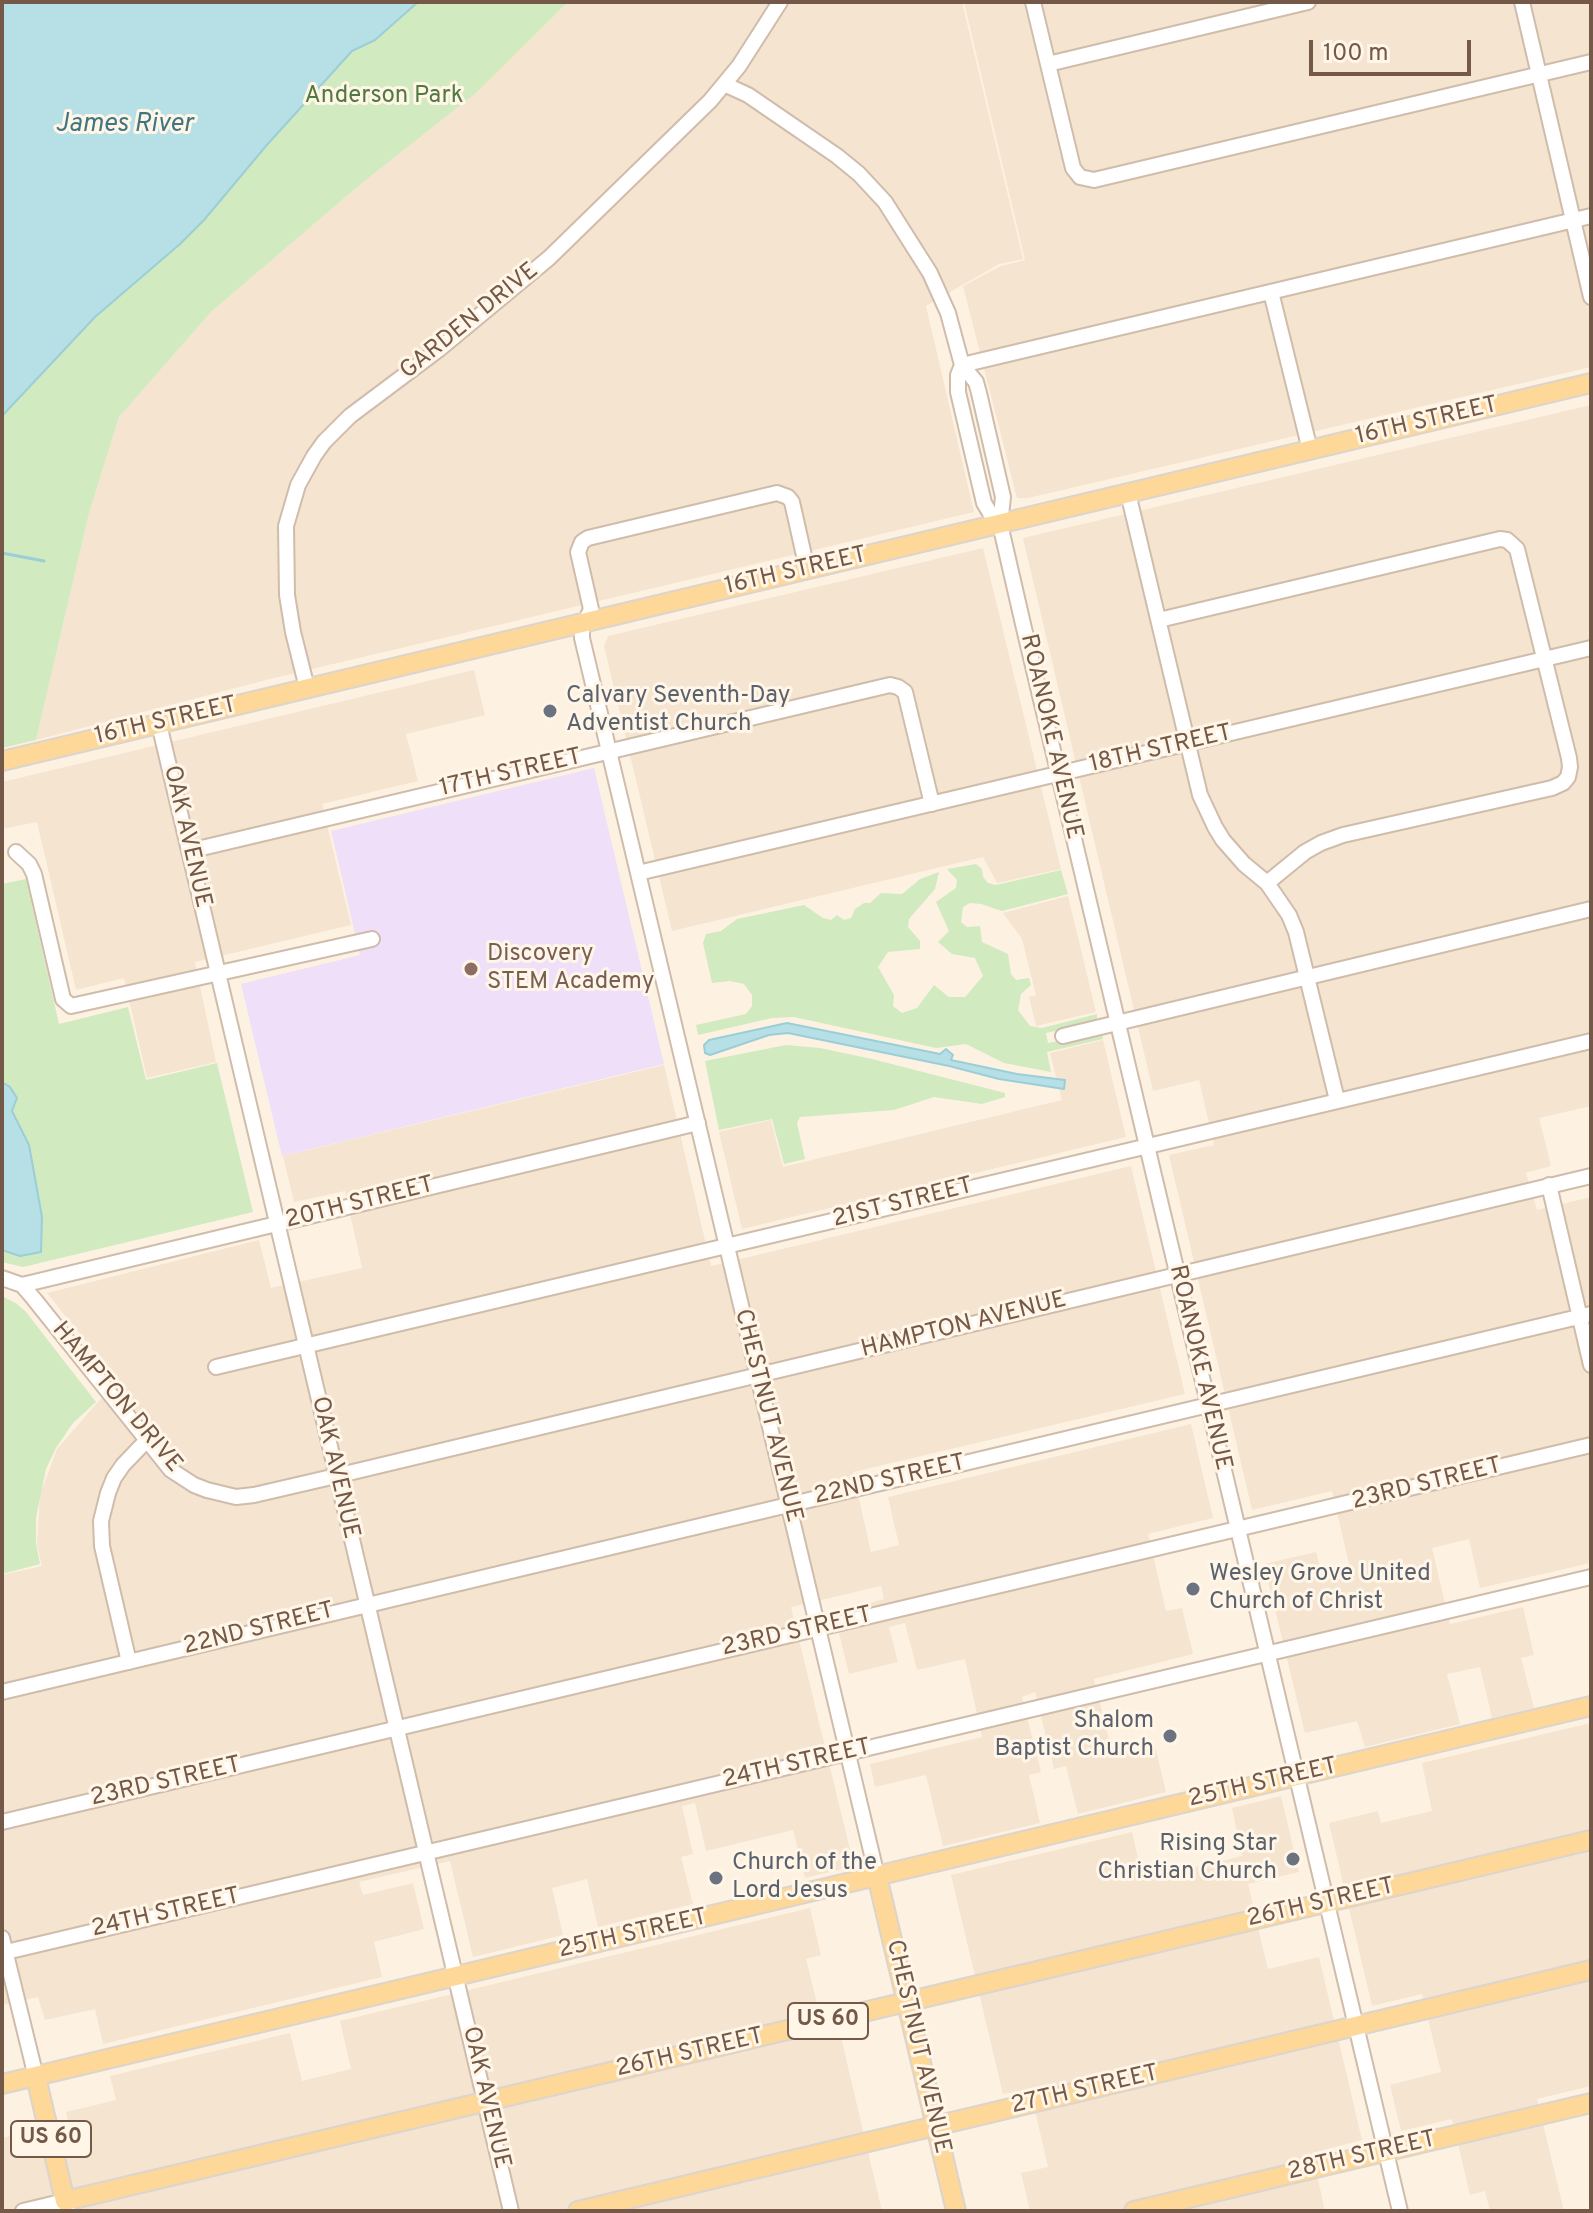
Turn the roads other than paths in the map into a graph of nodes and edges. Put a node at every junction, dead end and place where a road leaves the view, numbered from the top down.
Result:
1 (780, 2) edge
2 (1033, 2) edge
3 (1308, 2) edge
4 (1522, 2) edge
5 (1591, 62) edge
6 (1048, 64) junction
7 (1539, 74) junction
8 (724, 84) junction
9 (1591, 216) edge
10 (1573, 221) junction
11 (1271, 292) junction
12 (1591, 297) edge
13 (962, 365) junction
14 (1591, 383) edge
15 (1310, 450) junction
16 (1128, 493) junction
17 (1000, 524) junction
18 (807, 569) junction
19 (1159, 620) junction
20 (585, 622) junction
21 (1591, 648) edge
22 (1544, 659) junction
23 (307, 688) junction
24 (159, 724) junction
25 (1188, 743) junction
26 (608, 751) junction
27 (2, 761) edge
28 (1059, 775) junction
29 (932, 804) junction
30 (189, 851) junction
31 (16, 852) dead end
32 (638, 873) junction
33 (1267, 883) junction
34 (1591, 909) edge
35 (372, 939) dead end
36 (218, 974) junction
37 (1308, 978) junction
38 (1117, 1024) junction
39 (1063, 1036) dead end
40 (1591, 1041) edge
41 (1337, 1100) junction
42 (698, 1123) junction
43 (1147, 1146) junction
44 (1591, 1176) edge
45 (1549, 1185) junction
46 (277, 1224) junction
47 (727, 1247) junction
48 (1177, 1274) junction
49 (2, 1278) edge
50 (22, 1285) junction
51 (1585, 1316) edge
52 (306, 1347) junction
53 (1591, 1365) edge
54 (216, 1367) dead end
55 (757, 1376) junction
56 (1208, 1405) junction
57 (146, 1441) junction
58 (1591, 1445) edge
59 (336, 1476) junction
60 (788, 1505) junction
61 (1237, 1530) junction
62 (1591, 1577) edge
63 (367, 1604) junction
64 (818, 1628) junction
65 (1268, 1654) junction
66 (129, 1662) junction
67 (2, 1692) edge
68 (1591, 1706) edge
69 (396, 1728) junction
70 (848, 1753) junction
71 (1296, 1776) junction
72 (2, 1822) edge
73 (1591, 1840) edge
74 (426, 1853) junction
75 (877, 1876) junction
76 (1326, 1902) junction
77 (3, 1948) edge
78 (1591, 1970) edge
79 (456, 1977) junction
80 (907, 2002) junction
81 (1357, 2026) junction
82 (36, 2077) junction
83 (2, 2084) edge
84 (486, 2102) junction
85 (1591, 2103) edge
86 (936, 2126) junction
87 (1386, 2151) junction
88 (66, 2206) edge
89 (23, 2211) edge
90 (511, 2211) edge
91 (578, 2211) edge
92 (956, 2211) edge
93 (1134, 2211) edge
94 (1400, 2211) edge

1 - 8 street, GARDEN DRIVE
2 - 6 street
3 - 6 street
4 - 7 street
5 - 7 street
6 - 7 street
7 - 10 street
8 - 13 street, ROANOKE AVENUE
8 - 23 street, GARDEN DRIVE
9 - 10 street
10 - 11 street
10 - 12 street
11 - 13 street
11 - 15 street
13 - 17 street, ROANOKE AVENUE
14 - 15 main road, 16TH STREET
15 - 16 main road, 16TH STREET
16 - 17 main road, 16TH STREET
16 - 19 street
17 - 18 main road, 16TH STREET
17 - 28 street, ROANOKE AVENUE
18 - 20 main road, 16TH STREET
18 - 20 street, CHESTNUT AVENUE
19 - 22 street
19 - 25 street
20 - 23 main road, 16TH STREET
20 - 26 street, CHESTNUT AVENUE
21 - 22 street, 18TH STREET
22 - 25 street, 18TH STREET
22 - 33 street
23 - 24 main road, 16TH STREET
24 - 27 main road, 16TH STREET
24 - 30 street, OAK AVENUE
25 - 28 street, 18TH STREET
25 - 33 street
26 - 29 street, 17TH STREET
26 - 30 street, 17TH STREET
26 - 32 street, CHESTNUT AVENUE
28 - 29 street, 18TH STREET
28 - 38 street, ROANOKE AVENUE
29 - 32 street, 18TH STREET
30 - 36 street, OAK AVENUE
31 - 36 street
32 - 42 street, CHESTNUT AVENUE
33 - 37 street
34 - 37 street
35 - 36 street
36 - 46 street, OAK AVENUE
37 - 38 street
37 - 41 street
38 - 39 street
38 - 43 street, ROANOKE AVENUE
40 - 41 street, 21ST STREET
41 - 43 street, 21ST STREET
42 - 46 street, 20TH STREET
42 - 47 street, CHESTNUT AVENUE
43 - 47 street, 21ST STREET
43 - 48 street, ROANOKE AVENUE
44 - 45 street, HAMPTON AVENUE
45 - 48 street, HAMPTON AVENUE
45 - 51 street
46 - 50 street, 20TH STREET
46 - 52 street, OAK AVENUE
47 - 52 street, 21ST STREET
47 - 55 street, CHESTNUT AVENUE
48 - 55 street, HAMPTON AVENUE
48 - 56 street, ROANOKE AVENUE
49 - 50 street
50 - 57 street, HAMPTON DRIVE
51 - 53 street
51 - 56 street, 22ND STREET
52 - 54 street, 21ST STREET
52 - 59 street, OAK AVENUE
55 - 59 street, HAMPTON AVENUE
55 - 60 street, CHESTNUT AVENUE
56 - 60 street, 22ND STREET
56 - 61 street, ROANOKE AVENUE
57 - 59 street, HAMPTON DRIVE
57 - 66 street
58 - 61 street, 23RD STREET
59 - 63 street, OAK AVENUE
60 - 63 street, 22ND STREET
60 - 64 street, CHESTNUT AVENUE
61 - 64 street, 23RD STREET
61 - 65 street, ROANOKE AVENUE
62 - 65 street, 24TH STREET
63 - 66 street, 22ND STREET
63 - 69 street, OAK AVENUE
64 - 69 street, 23RD STREET
64 - 70 street, CHESTNUT AVENUE
65 - 70 street, 24TH STREET
65 - 71 street, ROANOKE AVENUE
66 - 67 street, 22ND STREET
68 - 71 main road, 25TH STREET
69 - 72 street, 23RD STREET
69 - 74 street, OAK AVENUE
70 - 74 street, 24TH STREET
70 - 75 street, CHESTNUT AVENUE
71 - 75 main road, 25TH STREET
71 - 76 street, ROANOKE AVENUE
73 - 76 main road, 26TH STREET / US 60
74 - 77 street, 24TH STREET
74 - 79 street, OAK AVENUE
75 - 79 main road, 25TH STREET
75 - 80 main road, CHESTNUT AVENUE
76 - 80 main road, 26TH STREET / US 60
76 - 81 street, ROANOKE AVENUE
77 - 82 street
78 - 81 main road, 27TH STREET
79 - 82 main road, 25TH STREET
79 - 84 street, OAK AVENUE
80 - 84 main road, 26TH STREET / US 60
80 - 86 main road, CHESTNUT AVENUE
81 - 86 main road, 27TH STREET
81 - 87 street, ROANOKE AVENUE
82 - 83 main road, 25TH STREET
82 - 88 main road, US 60
84 - 88 main road, 26TH STREET / US 60
84 - 90 street, OAK AVENUE
85 - 87 main road, 28TH STREET
86 - 91 main road, 27TH STREET
86 - 92 main road, CHESTNUT AVENUE
87 - 93 main road, 28TH STREET
87 - 94 street, ROANOKE AVENUE
88 - 89 street, 26TH STREET

